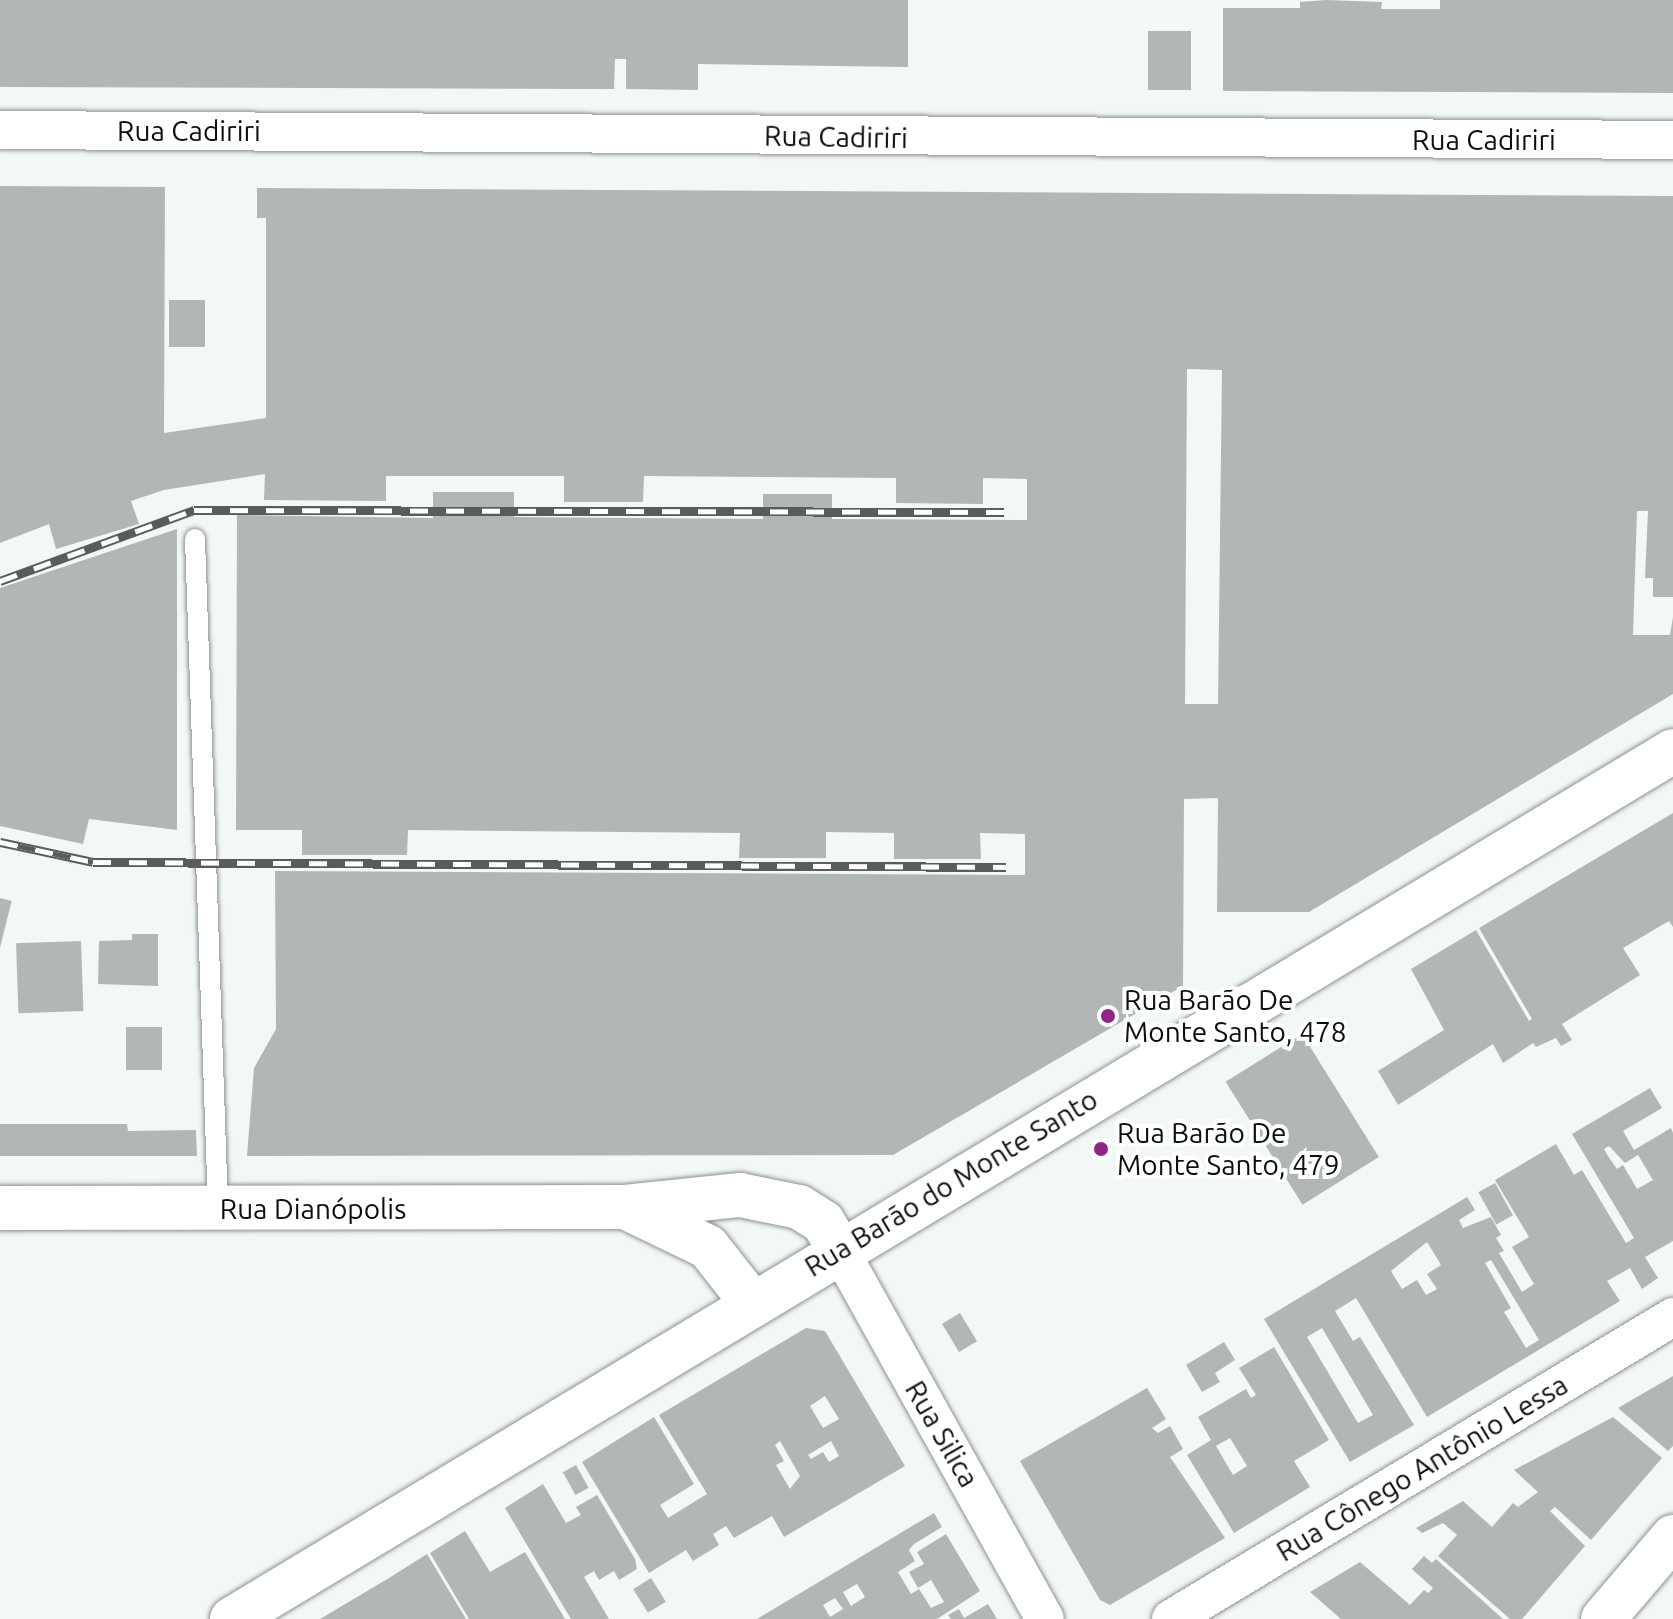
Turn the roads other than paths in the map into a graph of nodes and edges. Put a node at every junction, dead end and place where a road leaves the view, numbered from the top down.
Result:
1 (0, 130) edge
2 (1673, 140) edge
3 (195, 539) dead end
4 (1673, 751) edge
5 (625, 1207) junction
6 (0, 1208) edge
7 (218, 1209) junction
8 (839, 1249) junction
9 (752, 1303) junction
10 (1673, 1317) edge
11 (1673, 1537) edge
12 (232, 1619) edge
13 (1045, 1619) edge
14 (1171, 1619) edge
15 (1603, 1619) edge

1 - 2 street, Rua Cadiriri
3 - 7 lane
4 - 8 street, Rua Barão do Monte Santo
5 - 7 street, Rua Dianópolis
5 - 8 street, Rua Dianópolis
5 - 9 street, Rua Dianópolis
6 - 7 street, Rua Dianópolis
8 - 9 street, Rua Barão do Monte Santo
8 - 13 street, Rua Silica
9 - 12 street, Rua Barão do Monte Santo
10 - 14 street, Rua Cônego Antônio Lessa
11 - 15 street

